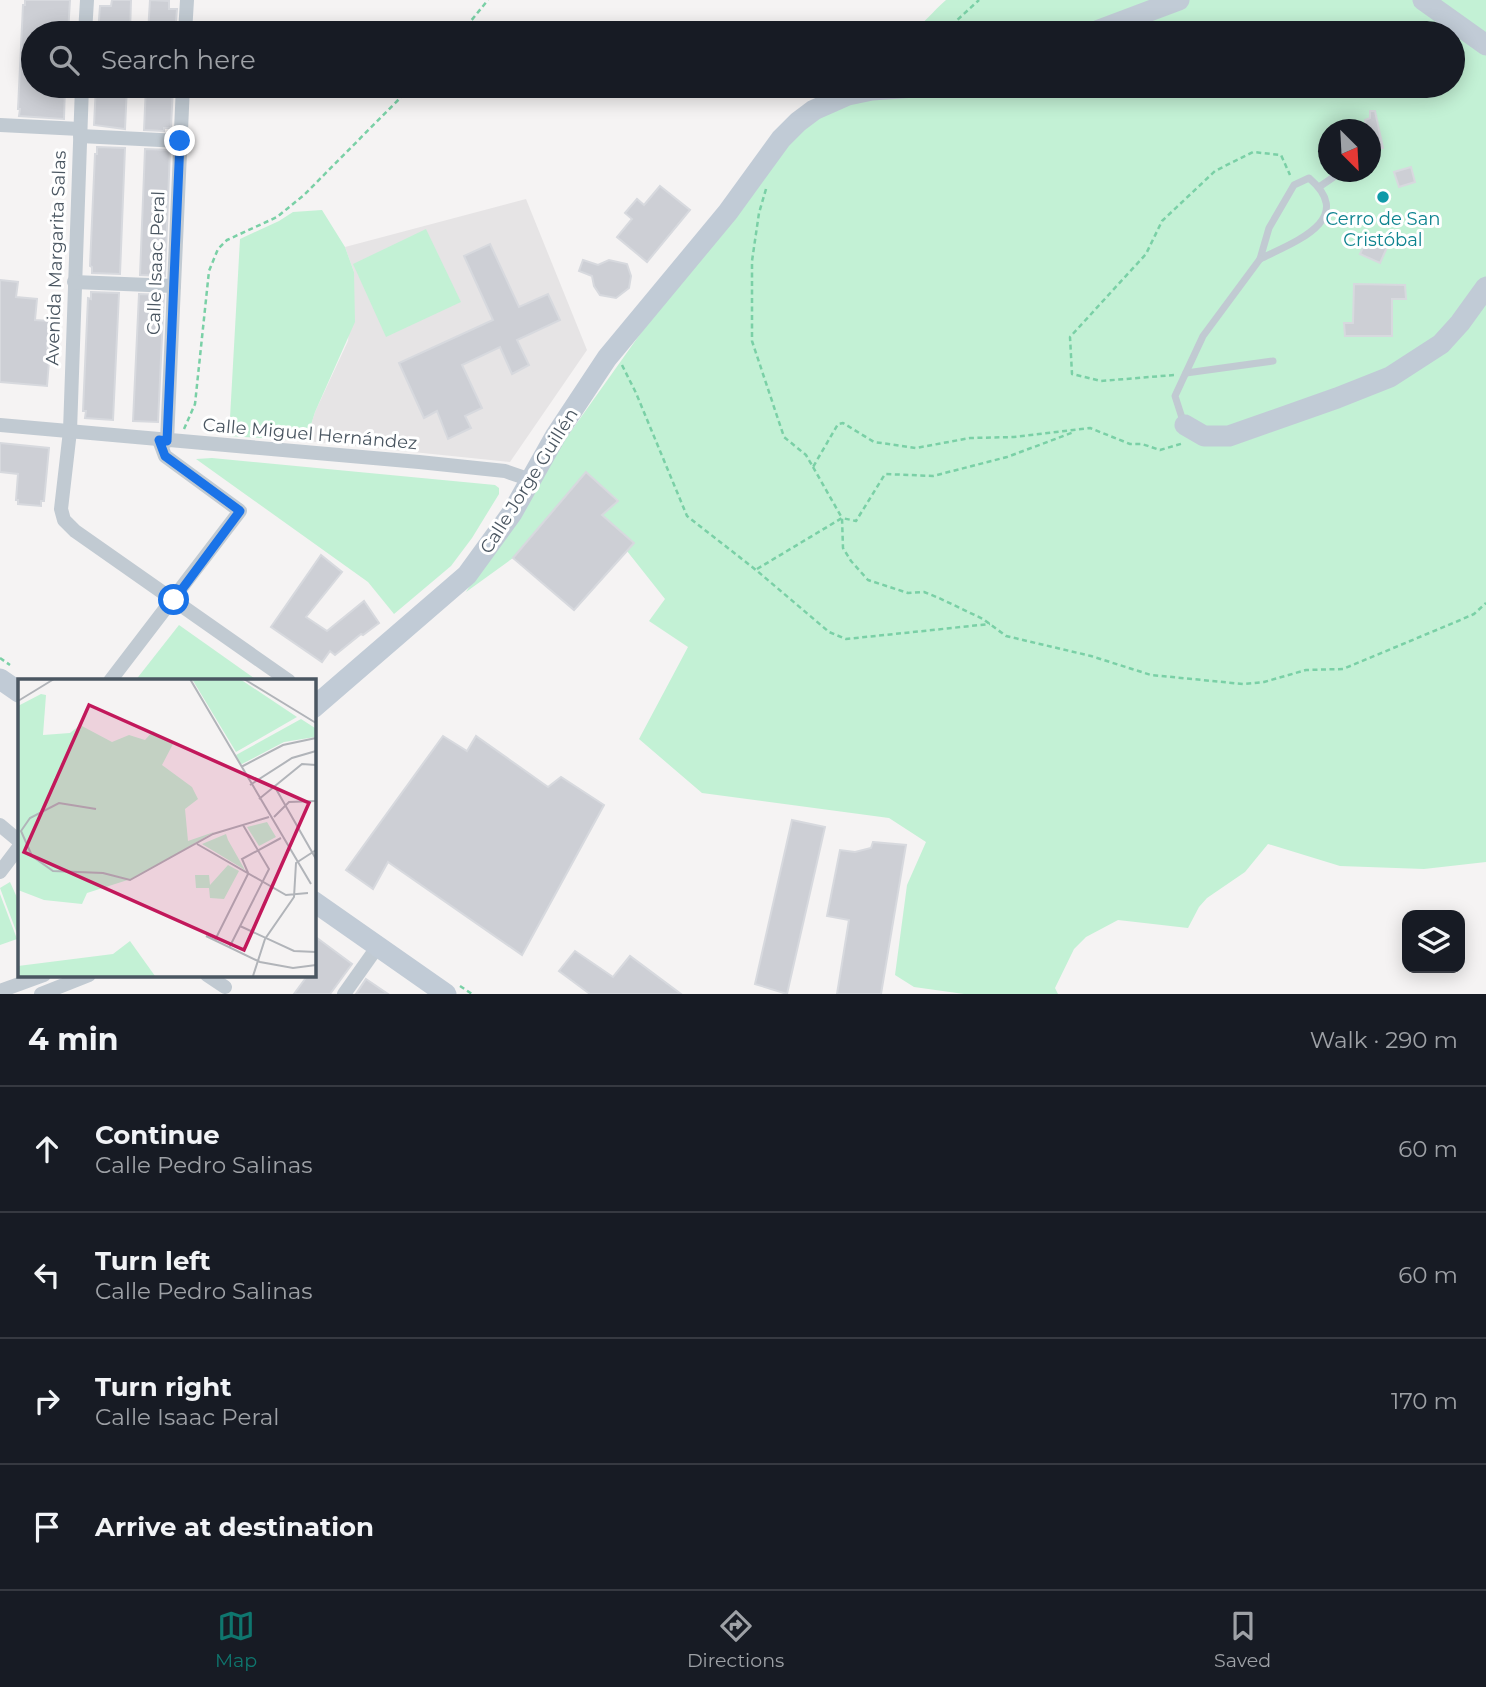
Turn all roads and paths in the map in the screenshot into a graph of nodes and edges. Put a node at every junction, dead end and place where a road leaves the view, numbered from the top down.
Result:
1 (87, 0) edge
2 (187, 0) edge
3 (488, 0) edge
4 (979, 0) edge
5 (1179, 0) edge
6 (1423, 0) edge
7 (86, 21) edge
8 (186, 21) edge
9 (471, 21) edge
10 (956, 21) edge
11 (1123, 21) edge
12 (1452, 21) edge
13 (1465, 30) edge
14 (1486, 45) edge
15 (81, 98) edge
16 (182, 98) edge
17 (400, 98) edge
18 (841, 98) edge
19 (0, 125) edge
20 (80, 133) junction
21 (180, 141) junction
22 (763, 166) junction
23 (1326, 182) edge
24 (1294, 185) junction
25 (1319, 187) junction
26 (1260, 259) junction
27 (74, 282) junction
28 (174, 285) junction
29 (1486, 287) edge
30 (614, 349) junction
31 (1273, 361) dead end
32 (1186, 373) junction
33 (0, 425) edge
34 (1185, 425) joint
35 (1080, 429) junction
36 (70, 431) junction
37 (1203, 436) junction
38 (168, 441) junction
39 (813, 467) junction
40 (531, 480) junction
41 (842, 518) junction
42 (756, 570) junction
43 (174, 600) junction
44 (1486, 603) edge
45 (990, 624) junction
46 (0, 678) edge
47 (112, 679) edge
48 (286, 679) edge
49 (18, 691) edge
50 (315, 703) edge
51 (0, 825) edge
52 (18, 840) edge
53 (18, 849) edge
54 (0, 872) edge
55 (315, 902) edge
56 (378, 946) junction
57 (41, 976) edge
58 (86, 976) edge
59 (209, 976) edge
60 (227, 985) edge
61 (0, 991) edge
62 (41, 994) edge
63 (344, 994) edge
64 (446, 994) edge

1 - 7 street
2 - 8 street
3 - 9 path
4 - 10 path
5 - 11 street
6 - 12 street
13 - 14 street
15 - 20 street, Avenida Margarita Salas
16 - 21 street, Calle Isaac Peral
17 - 38 path
18 - 22 street, Calle Jorge Guillén
19 - 20 street
20 - 21 street
20 - 27 street, Avenida Margarita Salas
21 - 28 street, Calle Isaac Peral
22 - 30 street, Calle Jorge Guillén
22 - 39 path
23 - 25 lane
24 - 25 lane
24 - 26 lane
24 - 32 path
25 - 26 lane
26 - 32 lane
27 - 28 street
27 - 36 street, Avenida Margarita Salas
28 - 38 street, Calle Isaac Peral
29 - 37 street
30 - 40 street, Calle Jorge Guillén
30 - 42 path
31 - 32 lane
32 - 34 lane
33 - 36 street, Calle Miguel Hernández
34 - 37 street
35 - 37 path
35 - 39 path
35 - 41 path
36 - 38 street, Calle Miguel Hernández
36 - 43 street, Avenida Margarita Salas
38 - 40 street, Calle Miguel Hernández
38 - 43 street
39 - 41 path
40 - 50 street, Calle Jorge Guillén
41 - 42 path
41 - 45 path
42 - 45 path
43 - 47 street
43 - 48 street
44 - 45 path
46 - 49 street
51 - 52 street
53 - 54 street
55 - 56 street
56 - 63 street
56 - 64 street
57 - 61 street
58 - 62 street
59 - 60 street

